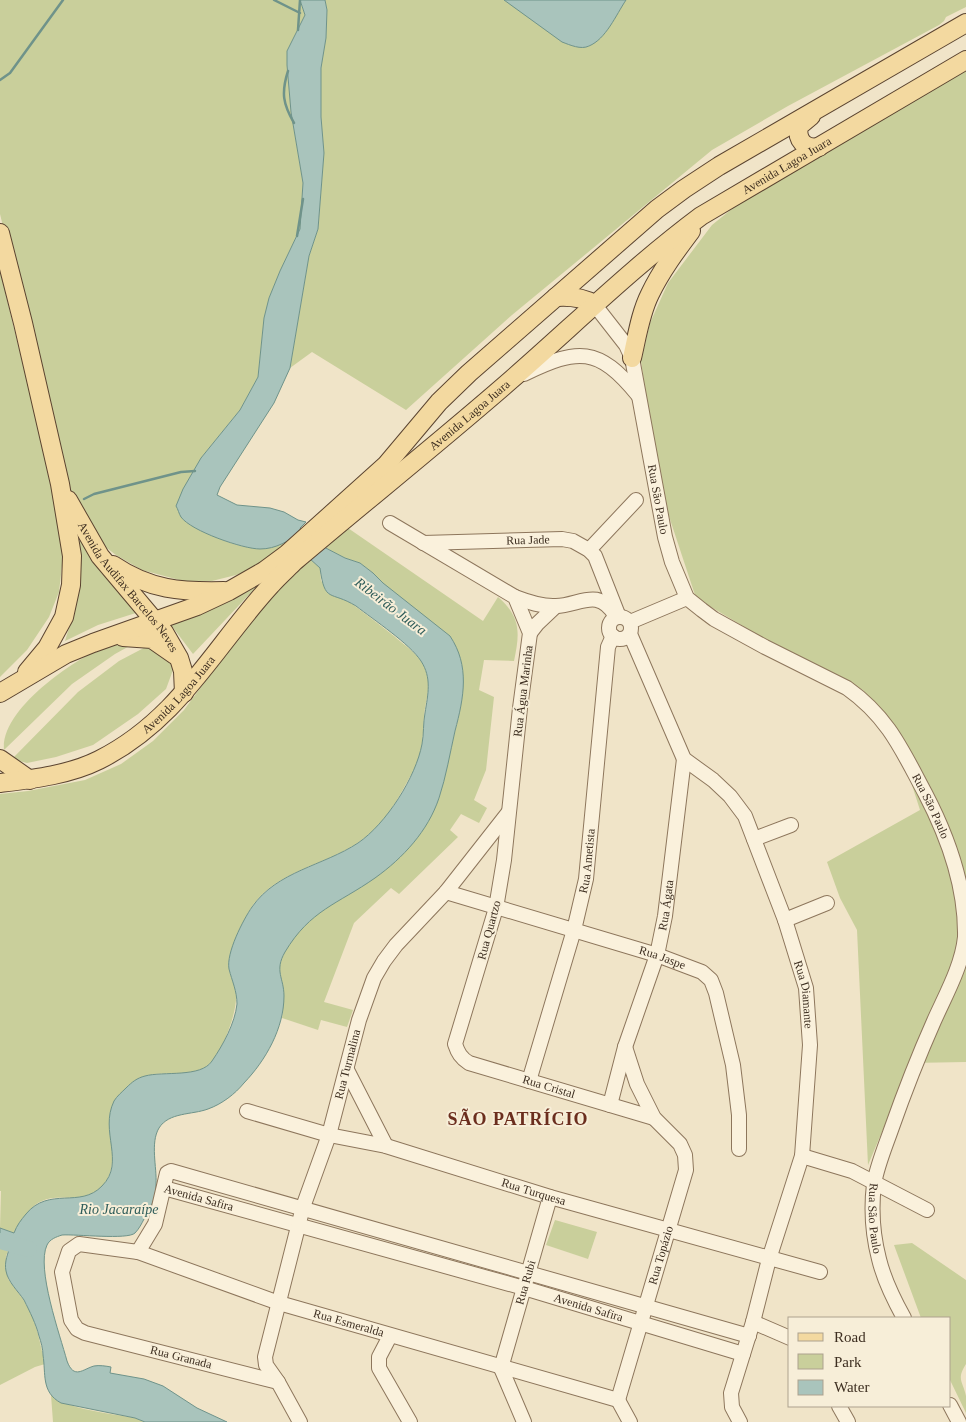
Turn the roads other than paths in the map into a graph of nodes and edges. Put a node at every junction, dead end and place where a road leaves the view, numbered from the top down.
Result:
1 (966, 23) edge
2 (966, 60) edge
3 (845, 93) junction
4 (819, 147) junction
5 (701, 216) junction
6 (0, 233) edge
7 (556, 297) junction
8 (594, 304) junction
9 (632, 358) junction
10 (512, 379) junction
11 (638, 395) junction
12 (60, 484) junction
13 (636, 500) dead end
14 (330, 523) junction
15 (390, 523) dead end
16 (465, 542) junction
17 (422, 543) junction
18 (589, 550) junction
19 (100, 556) junction
20 (291, 558) junction
21 (454, 562) junction
22 (603, 573) junction
23 (229, 591) junction
24 (515, 597) junction
25 (590, 598) junction
26 (687, 598) junction
27 (556, 606) junction
28 (155, 622) junction
29 (624, 622) junction
30 (530, 633) junction
31 (112, 636) junction
32 (179, 658) junction
33 (18, 682) junction
34 (0, 693) edge
35 (184, 693) junction
36 (0, 705) edge
37 (0, 759) edge
38 (684, 759) junction
39 (30, 780) junction
40 (0, 783) edge
41 (508, 813) junction
42 (791, 825) dead end
43 (754, 839) junction
44 (446, 892) junction
45 (827, 903) dead end
46 (496, 908) junction
47 (785, 920) junction
48 (574, 930) junction
49 (657, 955) junction
50 (455, 1044) joint
51 (625, 1047) junction
52 (347, 1070) junction
53 (529, 1081) junction
54 (610, 1105) junction
55 (247, 1112) dead end
56 (654, 1118) junction
57 (329, 1135) junction
58 (386, 1146) junction
59 (739, 1149) dead end
60 (802, 1156) junction
61 (874, 1184) junction
62 (164, 1188) junction
63 (550, 1197) junction
64 (303, 1207) junction
65 (927, 1210) dead end
66 (298, 1225) junction
67 (667, 1230) junction
68 (138, 1252) junction
69 (769, 1259) junction
70 (528, 1272) junction
71 (820, 1272) dead end
72 (524, 1288) junction
73 (279, 1303) junction
74 (646, 1306) junction
75 (904, 1317) edge
76 (753, 1322) junction
77 (641, 1323) junction
78 (85, 1333) joint
79 (390, 1336) junction
80 (749, 1336) junction
81 (788, 1337) edge
82 (743, 1354) junction
83 (501, 1368) junction
84 (278, 1382) junction
85 (618, 1400) junction
86 (840, 1407) edge
87 (951, 1407) edge
88 (300, 1422) edge
89 (410, 1422) edge
90 (524, 1422) edge
91 (630, 1422) edge
92 (740, 1422) edge
93 (848, 1422) edge
94 (959, 1422) edge

1 - 3 main road, Avenida Lagoa Juara
2 - 4 main road, Avenida Lagoa Juara
3 - 4 main road
3 - 7 main road, Avenida Lagoa Juara
4 - 5 main road, Avenida Lagoa Juara
5 - 8 main road, Avenida Lagoa Juara
5 - 9 main road
6 - 12 main road, Avenida Audifax Barcelos Neves
7 - 8 main road
7 - 14 main road, Avenida Lagoa Juara
8 - 9 street, Rua São Paulo
8 - 10 main road, Avenida Lagoa Juara
9 - 11 street, Rua São Paulo
10 - 11 street
10 - 14 main road, Avenida Lagoa Juara
11 - 26 street, Rua São Paulo
12 - 19 main road, Avenida Audifax Barcelos Neves
12 - 33 main road, Avenida Audifax Barcelos Neves
13 - 18 street
14 - 20 main road, Avenida Lagoa Juara
15 - 17 street
16 - 17 street, Rua Jade
16 - 18 street, Rua Jade
16 - 21 street
17 - 21 street
18 - 22 street
19 - 23 main road
19 - 28 main road, Avenida Audifax Barcelos Neves
20 - 23 main road, Avenida Lagoa Juara
20 - 35 main road, Avenida Lagoa Juara
21 - 24 street
22 - 25 street
22 - 29 street
23 - 28 main road, Avenida Lagoa Juara
24 - 27 street
24 - 30 street, Rua Água Marinha
25 - 27 street
25 - 29 street
26 - 29 street
26 - 61 street, Rua São Paulo
27 - 30 street
28 - 31 main road, Avenida Lagoa Juara
28 - 32 main road, Avenida Audifax Barcelos Neves
29 - 38 street
29 - 48 street, Rua Ametista
30 - 41 street, Rua Água Marinha
31 - 32 main road
31 - 33 main road, Avenida Lagoa Juara
32 - 35 main road, Avenida Audifax Barcelos Neves
33 - 34 main road, Avenida Lagoa Juara
33 - 36 main road, Avenida Audifax Barcelos Neves
35 - 39 main road, Avenida Lagoa Juara
37 - 39 main road
38 - 43 street, Rua Diamante
38 - 49 street, Rua Ágata
39 - 40 main road, Avenida Lagoa Juara
41 - 44 street, Rua Turmalina
41 - 46 street, Rua Quartzo
42 - 43 street
43 - 47 street, Rua Diamante
44 - 46 street, Rua Jaspe
44 - 52 street, Rua Turmalina
45 - 47 street
46 - 48 street, Rua Jaspe
46 - 50 street, Rua Quartzo
47 - 60 street, Rua Diamante
48 - 49 street, Rua Jaspe
48 - 53 street, Rua Ametista
49 - 51 street, Rua Ágata
49 - 59 street, Rua Jaspe
50 - 53 street, Rua Cristal
51 - 54 street, Rua Ágata
51 - 56 street
52 - 57 street, Rua Turmalina
52 - 58 street
53 - 54 street, Rua Cristal
54 - 56 street, Rua Cristal
55 - 57 street, Rua Turquesa
56 - 67 street, Rua Topázio
57 - 58 street, Rua Turquesa
57 - 64 street, Rua Turmalina
58 - 63 street, Rua Turquesa
60 - 61 street
60 - 69 street, Rua Diamante
61 - 65 street
61 - 75 street, Rua São Paulo
62 - 64 street, Avenida Safira
62 - 66 street, Avenida Safira
62 - 68 street
63 - 67 street, Rua Turquesa
63 - 70 street, Rua Rubi
64 - 66 street, Rua Turmalina
64 - 70 street, Avenida Safira
66 - 72 street, Avenida Safira
66 - 73 street, Rua Turmalina
67 - 69 street, Rua Turquesa
67 - 74 street, Rua Topázio
68 - 73 street, Rua Esmeralda
68 - 78 street, Rua Esmeralda
69 - 71 street, Rua Turquesa
69 - 76 street, Rua Diamante
70 - 72 street, Rua Rubi
70 - 74 street, Avenida Safira
72 - 77 street, Avenida Safira
72 - 83 street, Rua Rubi
73 - 79 street, Rua Esmeralda
73 - 84 street, Rua Turmalina
74 - 77 street, Rua Topázio
74 - 80 street, Avenida Safira
76 - 80 street, Rua Diamante
76 - 81 street
77 - 82 street, Avenida Safira
77 - 85 street, Rua Topázio
78 - 84 street, Rua Granada
79 - 83 street, Rua Esmeralda
79 - 89 street
80 - 82 street, Rua Diamante
82 - 92 street, Rua Diamante
83 - 85 street, Rua Esmeralda
83 - 90 street
84 - 88 street
85 - 91 street
86 - 93 street
87 - 94 street

